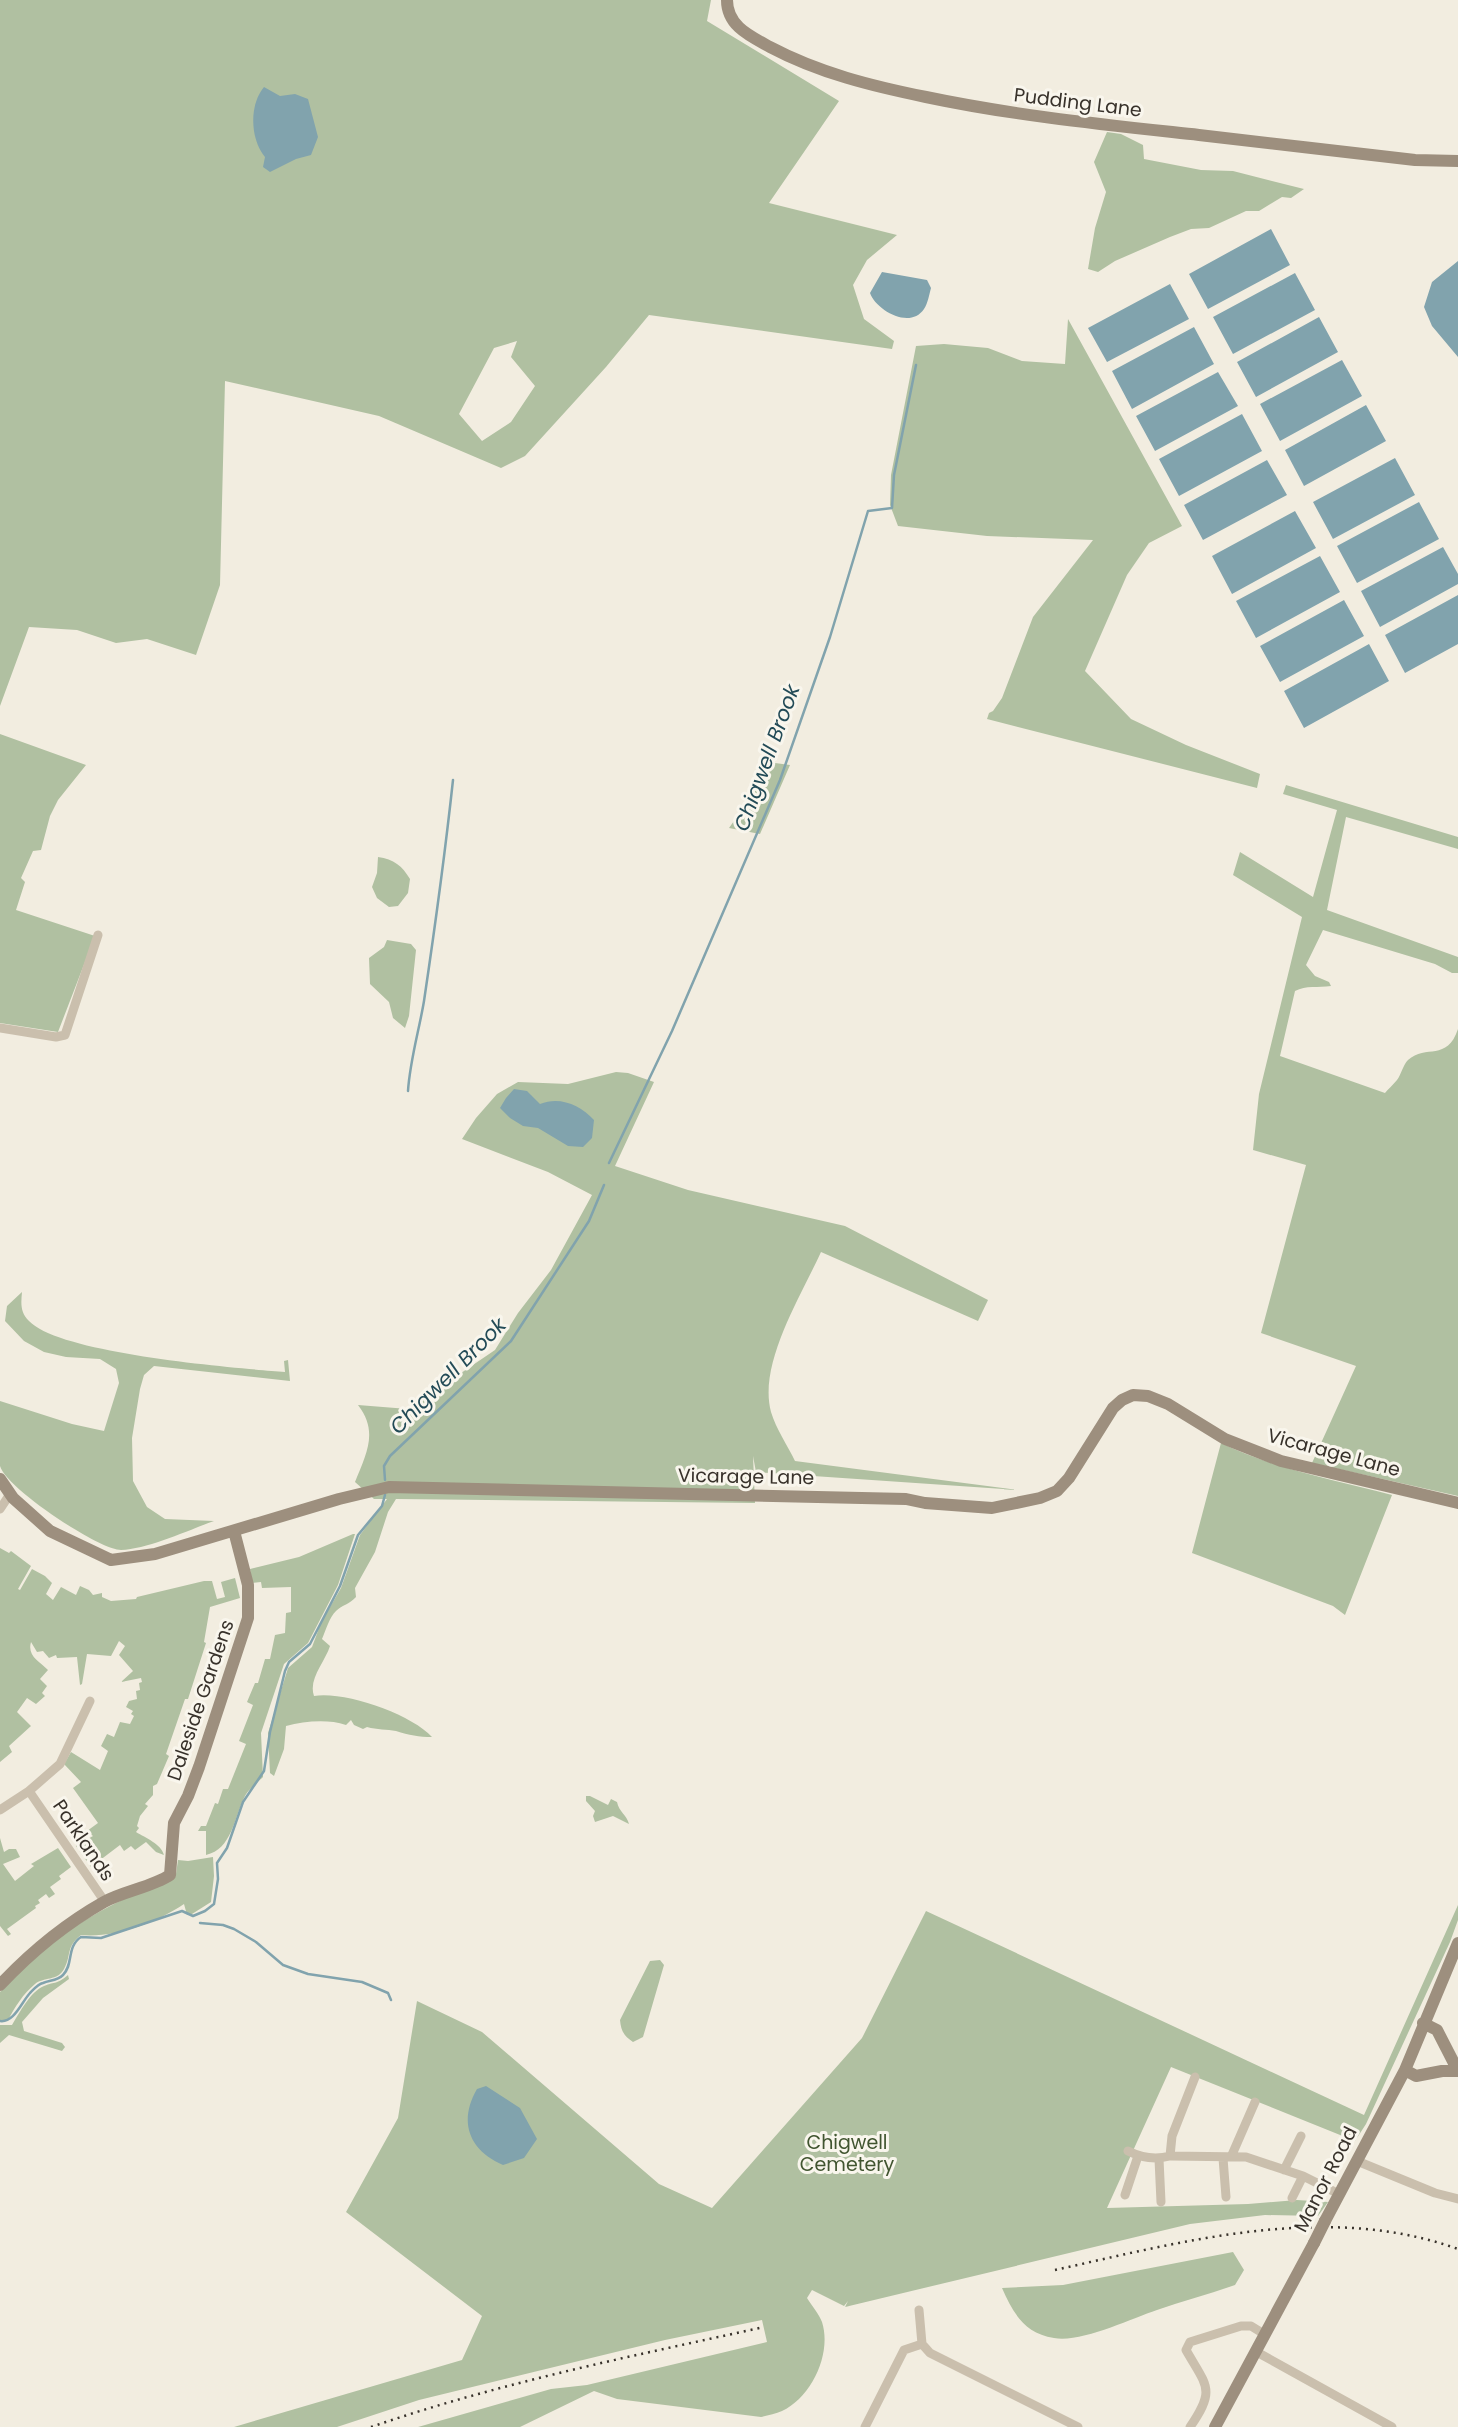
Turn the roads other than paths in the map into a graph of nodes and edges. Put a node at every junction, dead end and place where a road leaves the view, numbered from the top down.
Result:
1 (727, 0) edge
2 (1458, 161) edge
3 (98, 935) dead end
4 (0, 1028) edge
5 (0, 1479) edge
6 (10, 1494) junction
7 (1458, 1503) edge
8 (0, 1509) edge
9 (234, 1531) junction
10 (90, 1701) dead end
11 (29, 1791) junction
12 (0, 1810) edge
13 (105, 1902) junction
14 (1458, 1943) edge
15 (0, 1985) edge
16 (1423, 2023) junction
17 (1405, 2070) junction
18 (1458, 2071) edge
19 (1195, 2077) dead end
20 (1255, 2102) dead end
21 (1301, 2136) dead end
22 (1128, 2151) dead end
23 (1138, 2156) junction
24 (1170, 2156) junction
25 (1227, 2157) junction
26 (1159, 2159) junction
27 (1357, 2161) junction
28 (1284, 2170) junction
29 (1303, 2176) junction
30 (1339, 2194) junction
31 (1125, 2195) dead end
32 (1226, 2197) dead end
33 (1292, 2197) dead end
34 (1458, 2199) edge
35 (1161, 2202) dead end
36 (919, 2310) dead end
37 (1264, 2334) junction
38 (922, 2344) junction
39 (1255, 2351) junction
40 (865, 2427) edge
41 (1077, 2427) edge
42 (1190, 2427) edge
43 (1215, 2427) edge
44 (1392, 2427) edge

1 - 2 street, Pudding Lane
3 - 4 street
5 - 6 street, Vicarage Lane
6 - 8 street
6 - 9 street, Vicarage Lane
7 - 9 street, Vicarage Lane
9 - 13 street, Daleside Gardens
10 - 11 street
11 - 12 street, Parklands
11 - 13 street, Parklands
13 - 15 street
14 - 16 street, Manor Road
16 - 17 street, Manor Road
16 - 18 street
17 - 18 street
17 - 27 street, Manor Road
19 - 24 street
20 - 25 street
21 - 28 street
22 - 23 street
23 - 26 street
23 - 31 street
24 - 25 street
24 - 26 street
25 - 28 street
25 - 32 street
26 - 35 street
27 - 30 street, Manor Road
27 - 34 street
28 - 29 street
29 - 30 street
29 - 33 street
30 - 37 street, Manor Road, bridge
36 - 38 street
37 - 39 street, Manor Road
37 - 42 street
38 - 40 street
38 - 41 street
39 - 43 street, Manor Road
39 - 44 street

